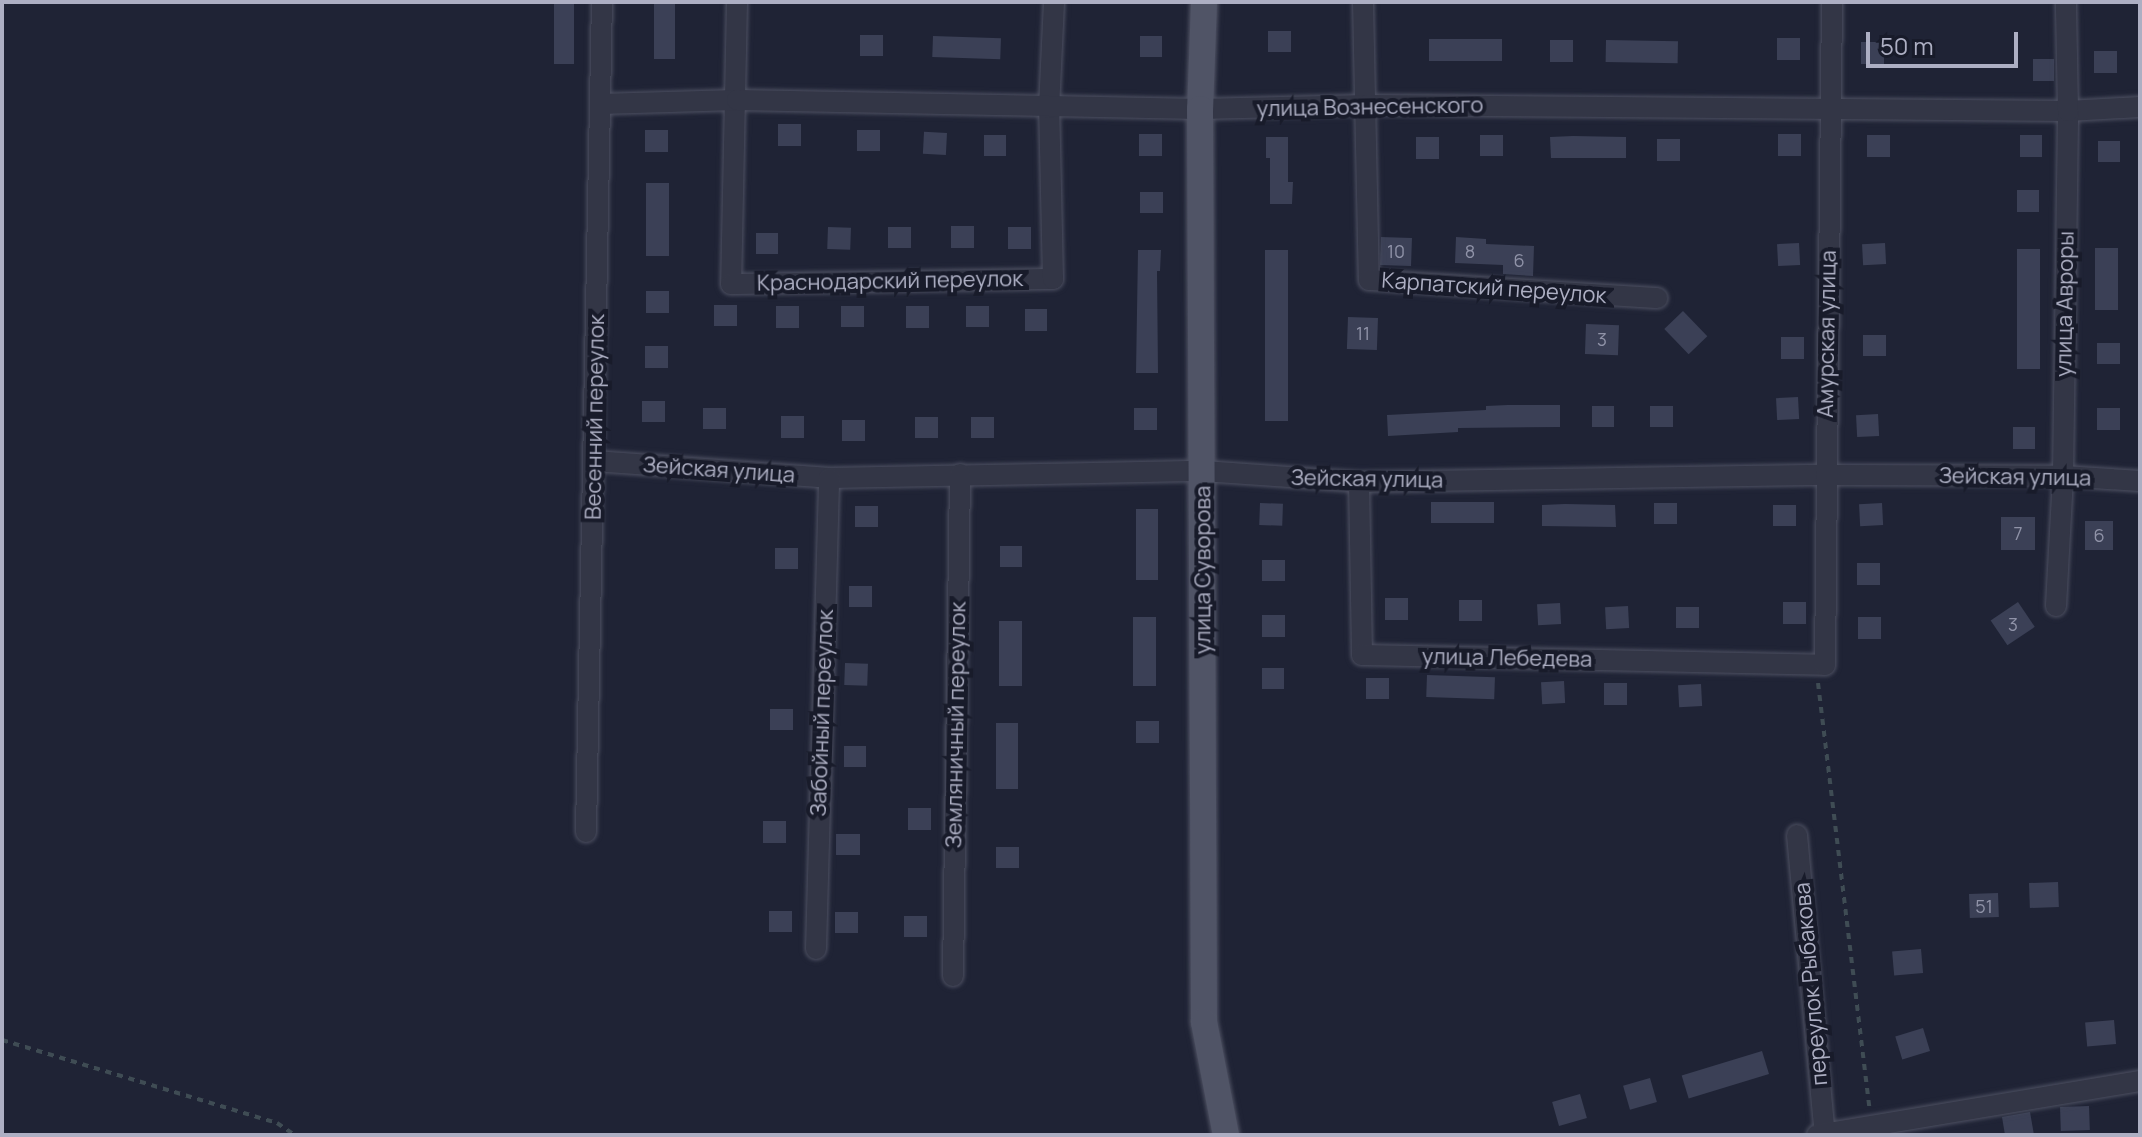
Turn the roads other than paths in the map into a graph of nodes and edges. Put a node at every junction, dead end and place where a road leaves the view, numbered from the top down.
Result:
1 (602, 2) edge
2 (737, 2) edge
3 (1054, 2) edge
4 (1204, 2) edge
5 (1363, 2) edge
6 (1832, 2) edge
7 (2066, 2) edge
8 (737, 100) junction
9 (600, 104) junction
10 (1367, 105) junction
11 (1830, 106) junction
12 (2140, 107) edge
13 (1049, 108) junction
14 (1200, 109) junction
15 (2068, 111) junction
16 (1657, 298) dead end
17 (594, 461) junction
18 (1203, 471) junction
19 (960, 474) junction
20 (1826, 475) junction
21 (2063, 476) junction
22 (829, 478) junction
23 (2140, 481) edge
24 (1359, 482) junction
25 (2056, 606) dead end
26 (1825, 665) joint
27 (586, 832) dead end
28 (1797, 835) dead end
29 (816, 949) dead end
30 (953, 976) dead end
31 (2140, 1081) edge
32 (1822, 1134) edge
33 (1226, 1135) edge

1 - 9 street, Весенний переулок
2 - 8 street, Краснодарский переулок
3 - 13 street, Краснодарский переулок
4 - 14 main road, улица Суворова
5 - 10 street, Карпатский переулок
6 - 11 street, Амурская улица
7 - 15 street, улица Авроры
8 - 9 street, улица Вознесенского
8 - 13 street, улица Вознесенского
8 - 13 street, Краснодарский переулок
9 - 17 street, Весенний переулок
10 - 11 street, улица Вознесенского
10 - 14 street, улица Вознесенского
10 - 16 street, Карпатский переулок
11 - 15 street, улица Вознесенского
11 - 20 street, Амурская улица
12 - 15 street, улица Вознесенского
13 - 14 street, улица Вознесенского
14 - 18 main road, улица Суворова
15 - 21 street, улица Авроры
17 - 22 street, Зейская улица
17 - 27 street, Весенний переулок
18 - 19 street, Зейская улица
18 - 24 street, Зейская улица
18 - 33 main road, улица Суворова
19 - 22 street, Зейская улица
19 - 30 street, Земляничный переулок
20 - 21 street, Зейская улица
20 - 24 street, Зейская улица
20 - 26 street, Амурская улица
21 - 23 street, Зейская улица
21 - 25 street, улица Авроры
22 - 29 street, Забойный переулок
24 - 26 street, улица Лебедева
28 - 32 street, переулок Рыбакова
31 - 32 street

